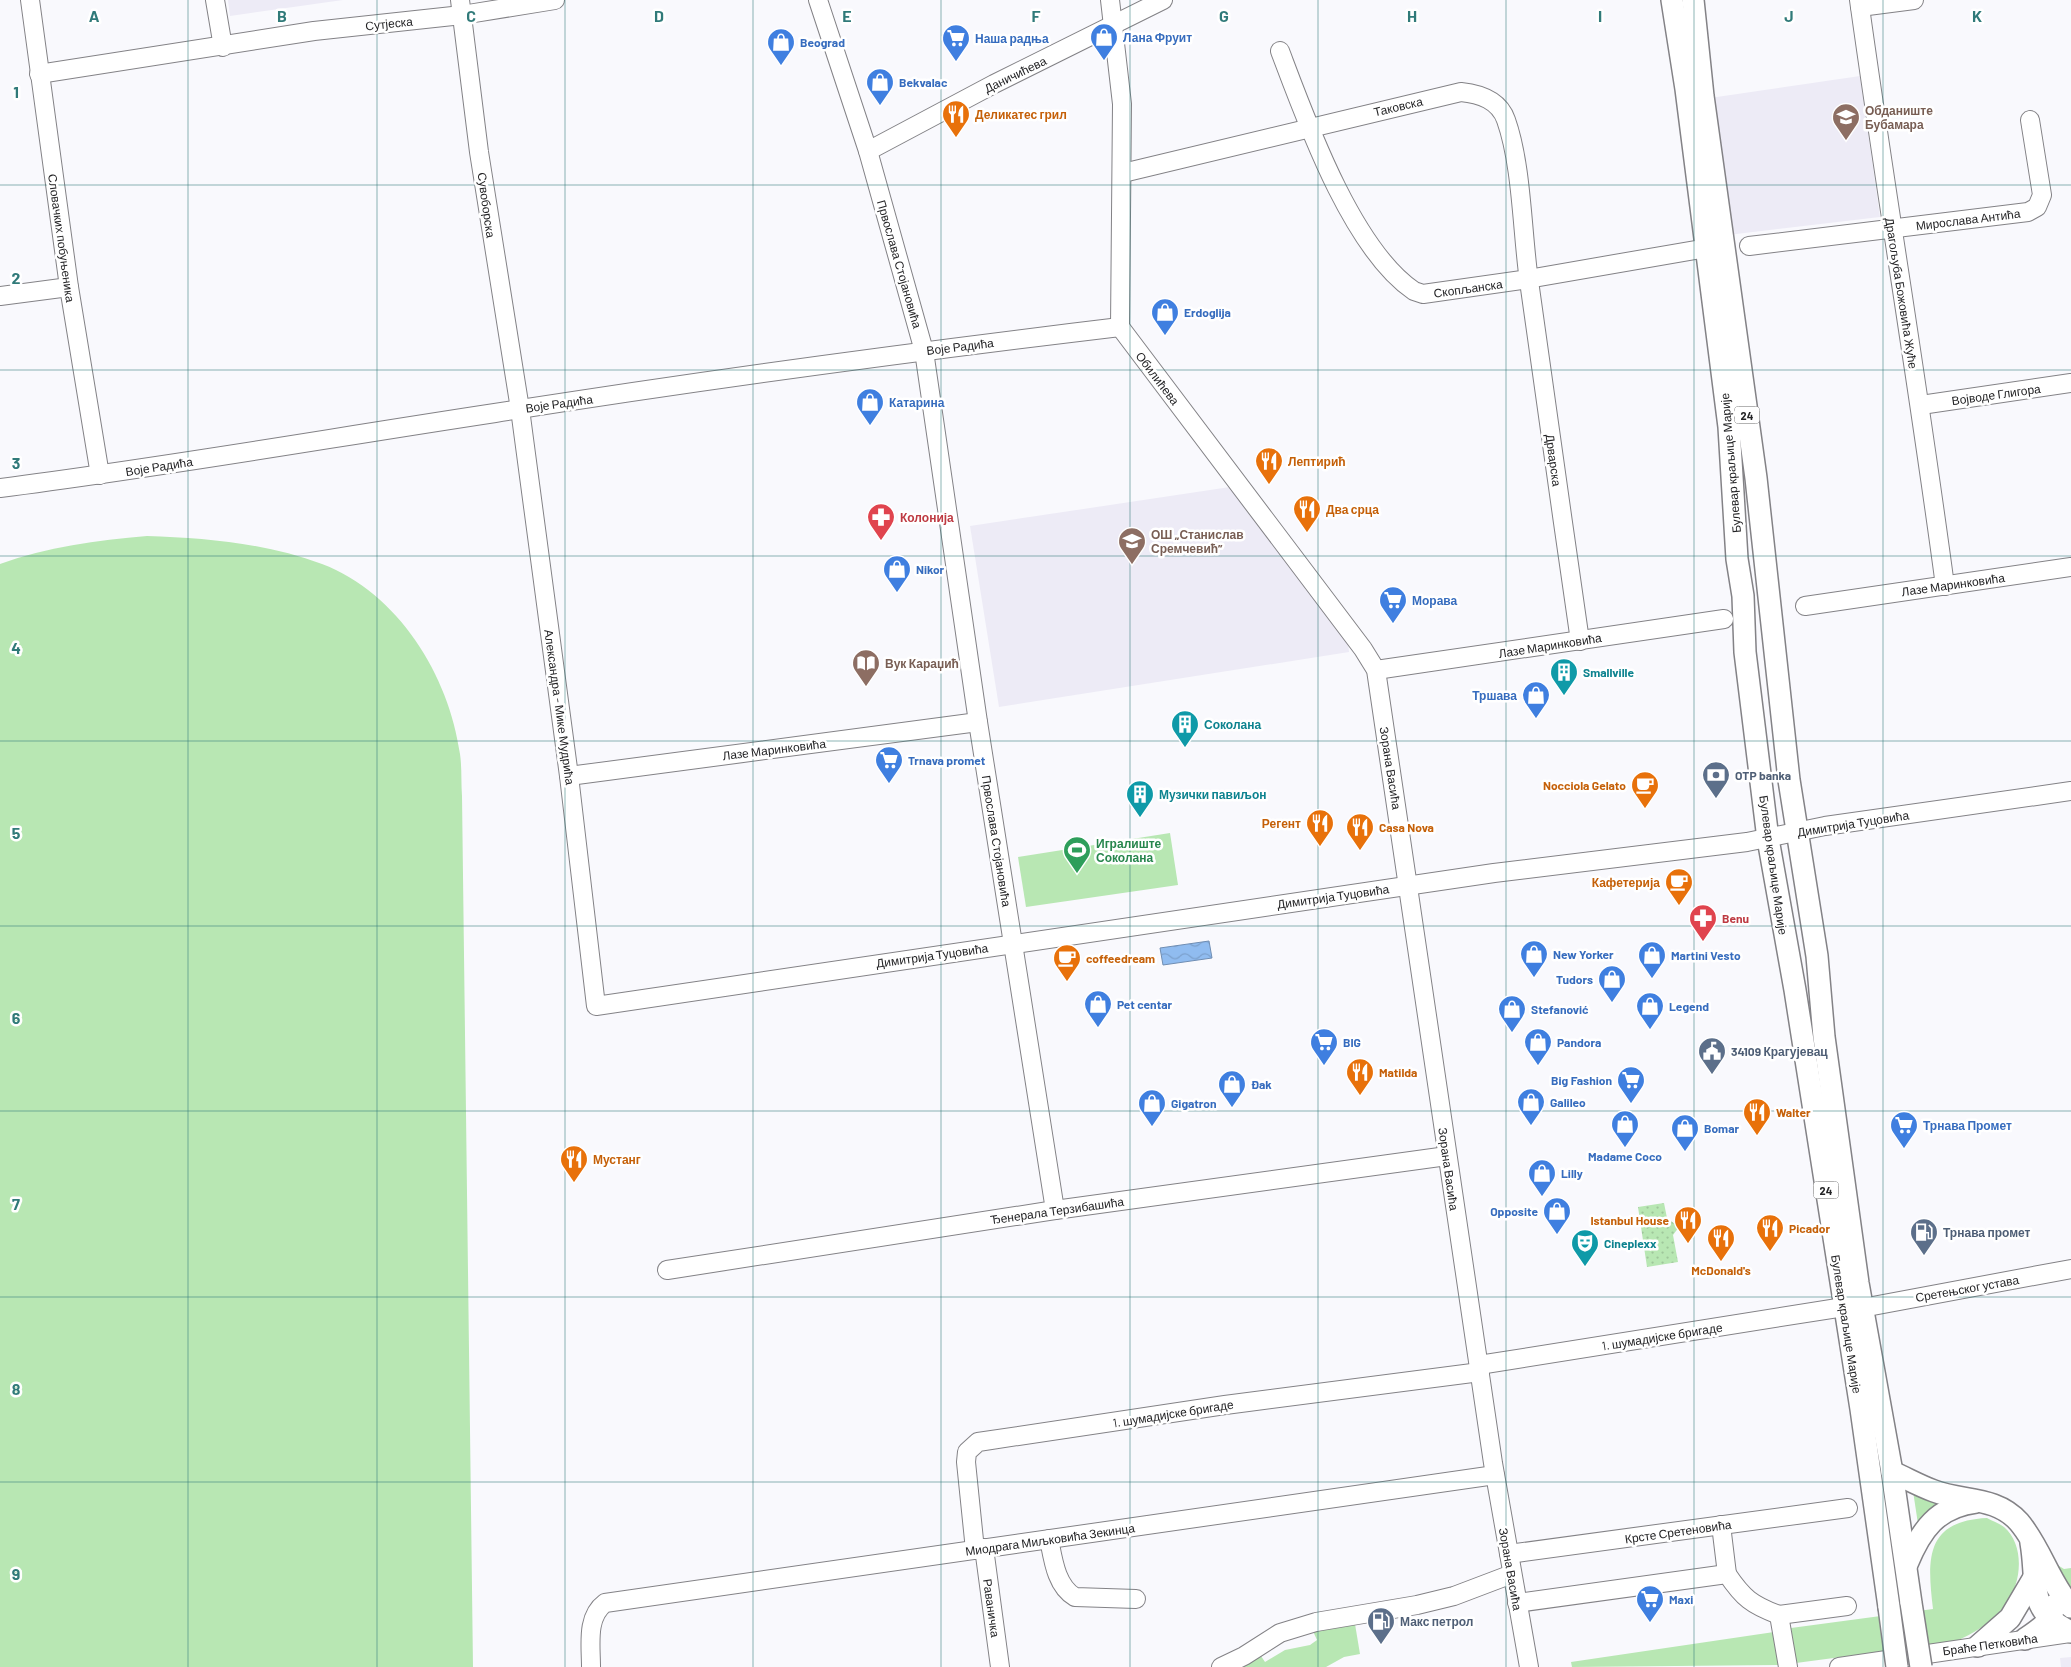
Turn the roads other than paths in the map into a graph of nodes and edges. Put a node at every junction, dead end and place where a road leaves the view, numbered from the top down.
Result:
1 (30, 0) edge
2 (216, 0) edge
3 (556, 0) edge
4 (818, 0) edge
5 (1110, 0) edge
6 (1163, 0) edge
7 (1672, 0) edge
8 (1693, 0) edge
9 (1914, 0) edge
10 (1860, 3) edge
11 (461, 7) edge
12 (1115, 26) junction
13 (223, 47) junction
14 (1280, 51) dead end
15 (39, 74) junction
16 (2030, 120) dead end
17 (1309, 128) junction
18 (868, 151) junction
19 (1123, 173) junction
20 (1891, 228) junction
21 (1749, 246) dead end
22 (1707, 248) junction
23 (1528, 279) junction
24 (69, 287) junction
25 (0, 296) edge
26 (1120, 327) junction
27 (924, 350) junction
28 (2071, 383) edge
29 (1921, 405) junction
30 (520, 409) junction
31 (100, 475) junction
32 (0, 488) edge
33 (2071, 567) edge
34 (1945, 586) junction
35 (1805, 606) dead end
36 (1724, 619) dead end
37 (1580, 641) junction
38 (1376, 670) junction
39 (978, 722) junction
40 (569, 776) junction
41 (2071, 791) edge
42 (1797, 831) junction
43 (1768, 838) junction
44 (1408, 885) junction
45 (1014, 944) junction
46 (596, 1006) joint
47 (1447, 1156) junction
48 (1055, 1210) junction
49 (2071, 1269) edge
50 (667, 1270) dead end
51 (1853, 1308) junction
52 (1480, 1368) junction
53 (1892, 1472) junction
54 (1495, 1474) junction
55 (1984, 1501) junction
56 (1848, 1508) dead end
57 (1721, 1525) junction
58 (1049, 1539) junction
59 (980, 1549) junction
60 (1509, 1554) junction
61 (1907, 1565) junction
62 (1512, 1574) junction
63 (1728, 1574) junction
64 (2042, 1577) junction
65 (1136, 1599) dead end
66 (1517, 1603) junction
67 (1847, 1606) dead end
68 (2071, 1607) edge
69 (1779, 1615) junction
70 (2049, 1618) junction
71 (2071, 1633) edge
72 (2025, 1639) junction
73 (1978, 1646) junction
74 (1909, 1663) edge
75 (591, 1667) edge
76 (1000, 1667) edge
77 (1221, 1667) edge
78 (1529, 1667) edge
79 (1788, 1667) edge
80 (1839, 1667) edge

1 - 15 street, Словачких побуњеника
2 - 13 street
3 - 11 street, Сутјеска
4 - 18 street, Првослава Стојановића
5 - 12 street
6 - 12 street, Даничићева
7 - 22 main road, Булевар краљице Марије / 24
8 - 42 main road, Булевар краљице Марије / 24
9 - 10 street
10 - 20 street, Драгољуба Божовића Жуће
11 - 13 street, Сутјеска
11 - 30 street, Сувоборска
12 - 18 street, Даничићева
12 - 19 street
13 - 15 street, Сутјеска
14 - 17 street, Скопљанска
15 - 24 street, Словачких побуњеника
16 - 20 street, Мирослава Антића
17 - 19 street, Таковска
17 - 23 street, Скопљанска
17 - 23 street, Таковска
18 - 27 street, Првослава Стојановића
19 - 26 street
20 - 21 street, Мирослава Антића
20 - 29 street, Драгољуба Божовића Жуће
22 - 23 street, Скопљанска
22 - 43 main road, Булевар краљице Марије / 24
23 - 37 street, Дрварска
24 - 25 street
24 - 31 street, Словачких побуњеника
26 - 27 street, Воје Радића
26 - 38 street, Обилићева
27 - 30 street, Воје Радића
27 - 39 street, Првослава Стојановића
28 - 29 street, Војводе Глигора
29 - 34 street, Драгољуба Божовића Жуће
30 - 31 street, Воје Радића
30 - 40 street, Александра - Мике Мудрића
31 - 32 street, Воје Радића
33 - 34 street, Лазе Маринковића
34 - 35 street, Лазе Маринковића
36 - 37 street, Лазе Маринковића
37 - 38 street, Лазе Маринковића
38 - 44 street, Зорана Васића
39 - 40 street, Лазе Маринковића
39 - 45 street, Првослава Стојановића
40 - 46 street, Александра - Мике Мудрића
41 - 42 street, Димитрија Туцовића
42 - 43 street, Димитрија Туцовића
42 - 51 main road, Булевар краљице Марије / 24
43 - 44 street, Димитрија Туцовића
43 - 51 main road, Булевар краљице Марије / 24
44 - 45 street, Димитрија Туцовића
44 - 47 street, Зорана Васића
45 - 46 street, Димитрија Туцовића
45 - 48 street, Првослава Стојановића
47 - 48 street, Ђенерала Терзибашића
47 - 52 street, Зорана Васића
48 - 50 street, Ђенерала Терзибашића
49 - 51 street, Сретењског устава
51 - 52 street, 1. шумадијске бригаде
51 - 53 main road, Булевар краљице Марије / 24
51 - 74 main road, Булевар краљице Марије / 24, bridge
52 - 54 street, Зорана Васића
52 - 59 street, 1. шумадијске бригаде
53 - 55 main road
53 - 61 main road, Булевар краљице Марије / 24
54 - 58 street, Миодрага Миљковића Зекинца
54 - 60 street, Зорана Васића
55 - 61 main road
55 - 64 main road
56 - 57 street, Крсте Сретеновића
57 - 60 street, Крсте Сретеновића
57 - 63 street
58 - 59 street, Миодрага Миљковића Зекинца
58 - 65 street
59 - 75 street, Миодрага Миљковића Зекинца
59 - 76 street, Раваничка
60 - 62 street, Зорана Васића
61 - 74 main road, Булевар краљице Марије / 24, bridge
62 - 66 street, Зорана Васића
62 - 77 street
63 - 66 street
63 - 69 street
64 - 68 main road
64 - 70 main road
64 - 73 main road
66 - 78 street, Зорана Васића
67 - 69 street
69 - 79 street
70 - 71 main road
70 - 72 main road
71 - 72 street, Браће Петковића
72 - 73 street, Браће Петковића
73 - 74 street, Браће Петковића
74 - 80 street, Браће Петковића

